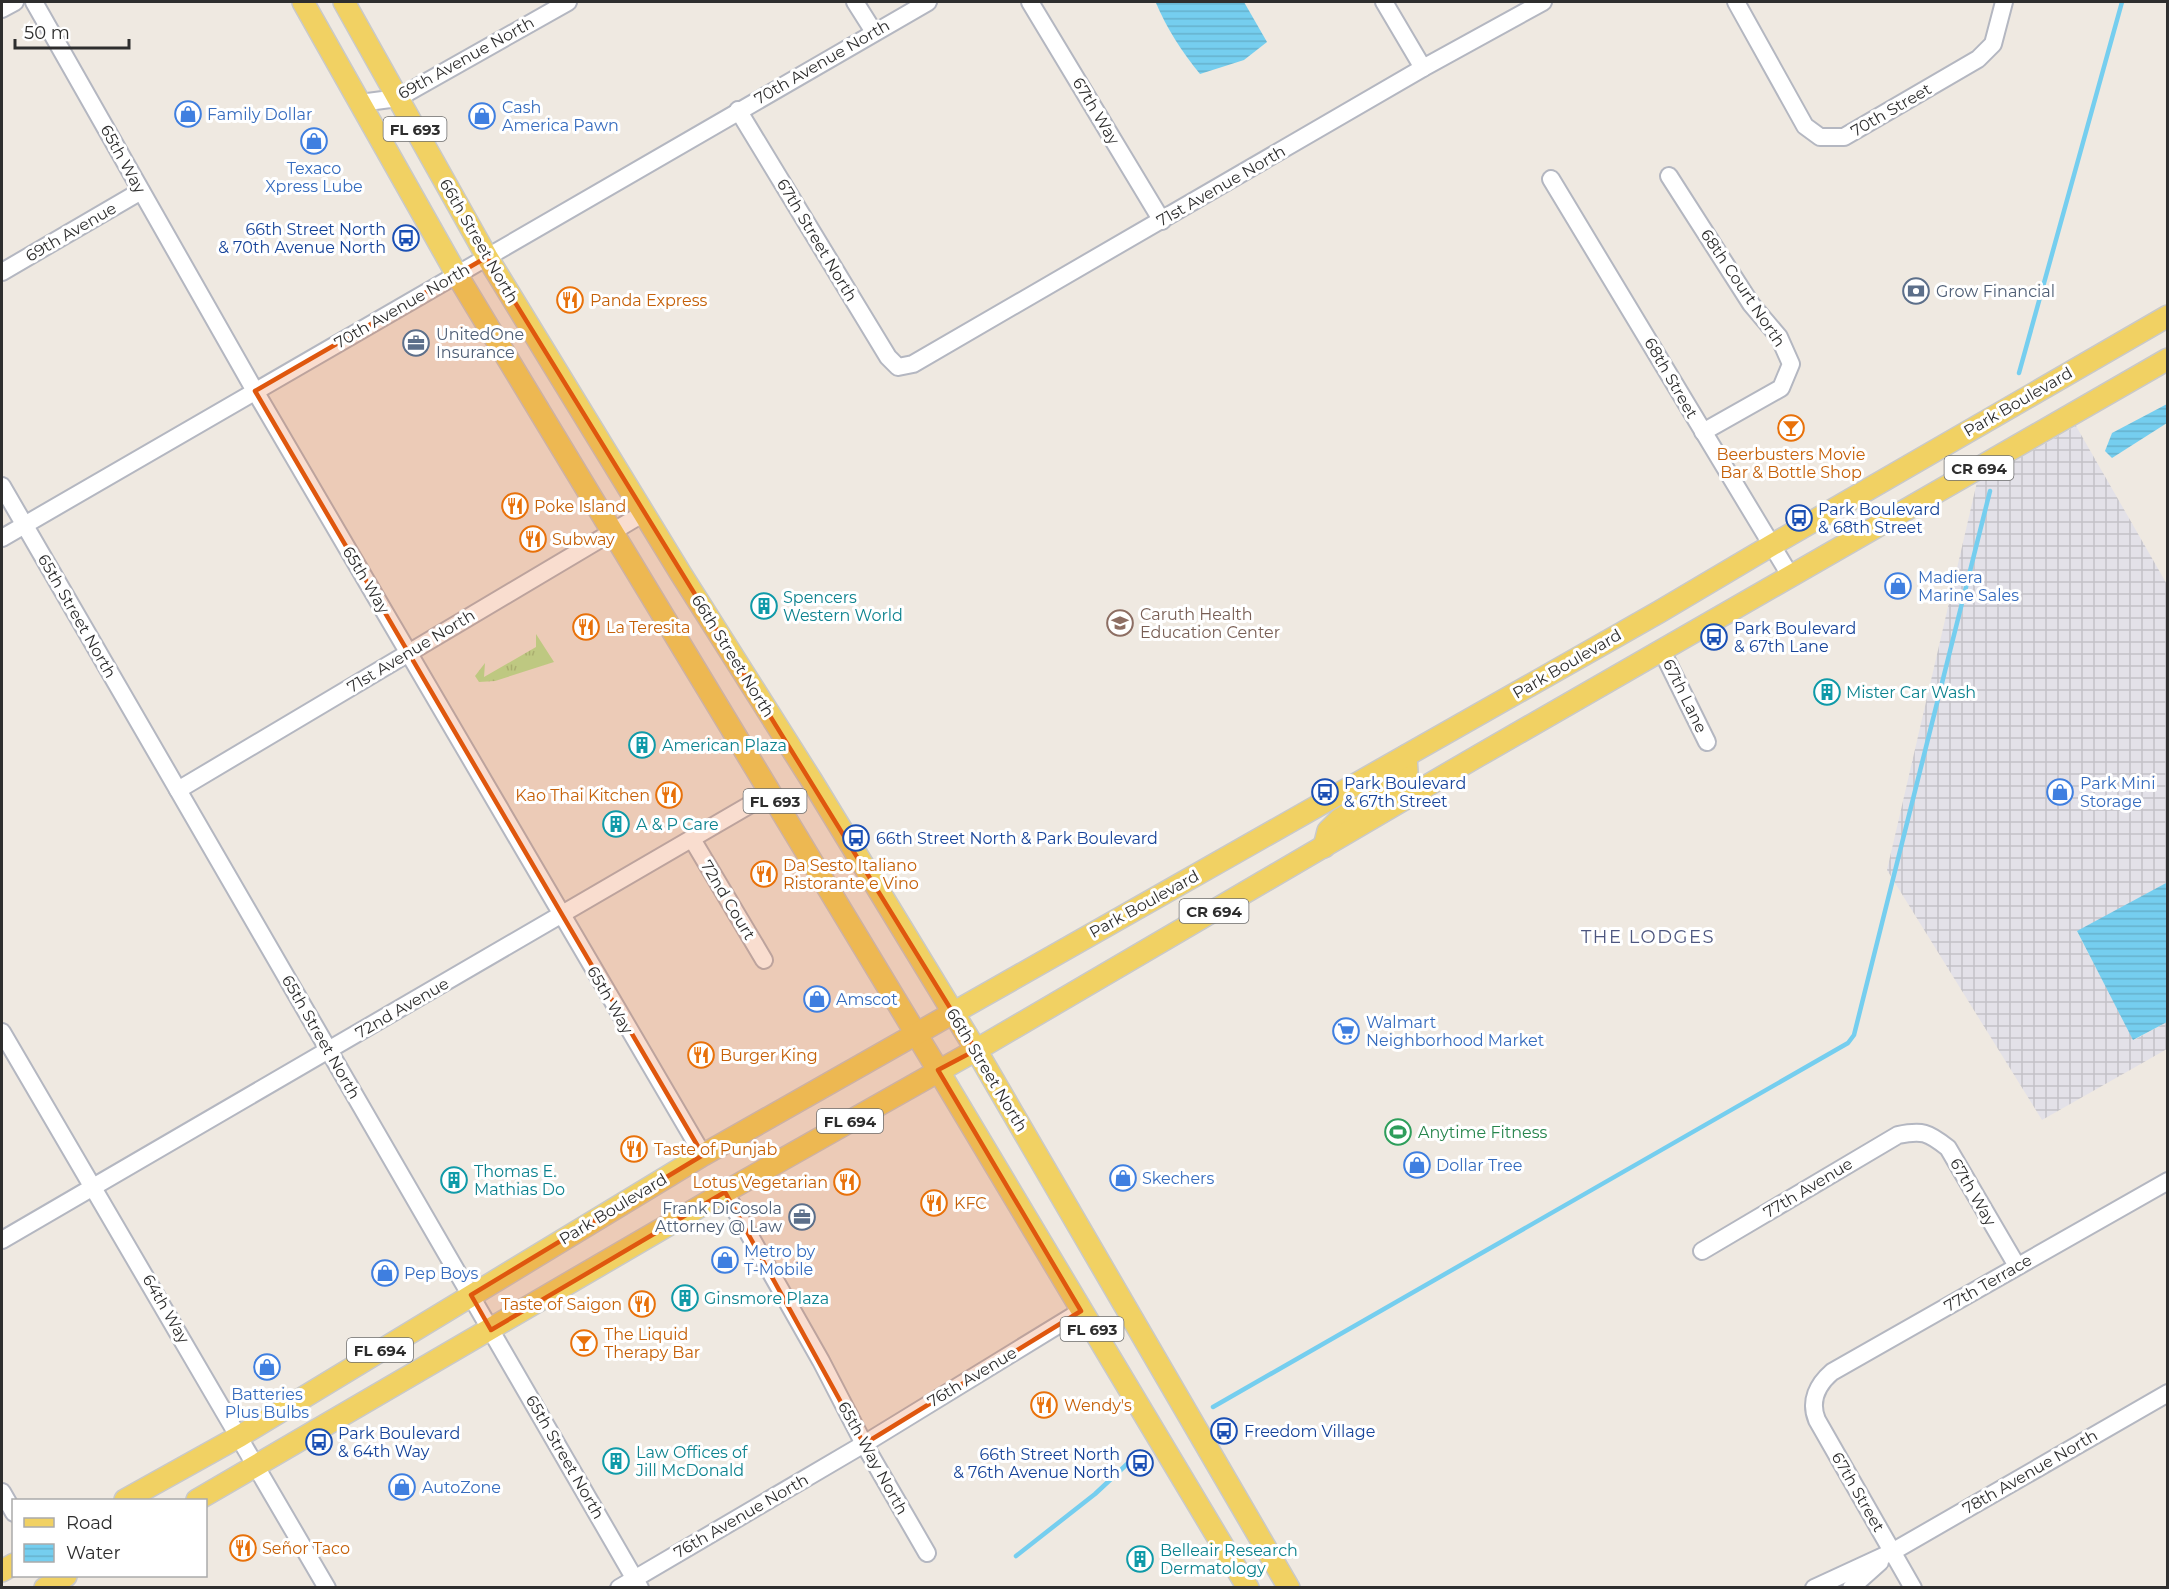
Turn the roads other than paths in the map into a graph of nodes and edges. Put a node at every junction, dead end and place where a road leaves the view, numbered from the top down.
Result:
1 (15, 2) edge
2 (34, 2) edge
3 (303, 2) edge
4 (344, 2) edge
5 (568, 2) edge
6 (855, 2) edge
7 (928, 2) edge
8 (1030, 2) edge
9 (1384, 2) edge
10 (1543, 2) edge
11 (1736, 2) edge
12 (2004, 2) edge
13 (2, 9) edge
14 (874, 32) junction
15 (1423, 68) junction
16 (398, 98) junction
17 (360, 103) junction
18 (738, 110) junction
19 (1669, 176) dead end
20 (1551, 179) dead end
21 (141, 191) junction
22 (1162, 220) junction
23 (487, 257) junction
24 (2, 272) edge
25 (457, 275) junction
26 (2168, 316) edge
27 (2168, 359) edge
28 (898, 367) joint
29 (255, 391) junction
30 (1703, 432) junction
31 (2, 486) edge
32 (644, 513) junction
33 (24, 525) junction
34 (613, 532) junction
35 (2, 538) edge
36 (1772, 545) junction
37 (1791, 577) junction
38 (1662, 651) junction
39 (410, 652) junction
40 (1707, 742) dead end
41 (1406, 756) junction
42 (178, 790) junction
43 (771, 793) junction
44 (692, 839) junction
45 (1324, 847) junction
46 (560, 915) junction
47 (764, 960) dead end
48 (953, 1012) junction
49 (2, 1032) edge
50 (916, 1033) junction
51 (329, 1050) junction
52 (976, 1050) junction
53 (938, 1070) junction
54 (1917, 1131) joint
55 (703, 1155) junction
56 (2168, 1181) edge
57 (94, 1187) junction
58 (725, 1192) junction
59 (2, 1240) edge
60 (1702, 1251) dead end
61 (2017, 1266) junction
62 (471, 1295) junction
63 (1081, 1311) junction
64 (491, 1330) junction
65 (1815, 1393) joint
66 (2168, 1393) edge
67 (240, 1436) junction
68 (864, 1444) junction
69 (258, 1466) junction
70 (2, 1492) edge
71 (127, 1499) edge
72 (199, 1499) edge
73 (12, 1510) edge
74 (1892, 1552) junction
75 (927, 1553) dead end
76 (638, 1583) edge
77 (327, 1587) edge
78 (619, 1587) edge
79 (1248, 1587) edge
80 (1289, 1587) edge
81 (1814, 1587) edge
82 (1851, 1587) edge
83 (1913, 1587) edge

1 - 13 street
2 - 21 street, 65th Way
3 - 17 main road, FL 693
4 - 16 main road, 66th Street North / FL 693
5 - 16 street, 69th Avenue North
6 - 14 street
7 - 14 street, 70th Avenue North
8 - 22 street, 67th Way
9 - 15 street
10 - 15 street, 71st Avenue North
11 - 12 street, 70th Street
14 - 18 street, 70th Avenue North
15 - 22 street, 71st Avenue North
16 - 17 street, 69th Avenue North
16 - 23 main road, 66th Street North / FL 693
17 - 25 main road, FL 693
18 - 23 street, 70th Avenue North
18 - 28 street, 67th Street North
19 - 30 street, 68th Court North
20 - 30 street, 68th Street
21 - 24 street, 69th Avenue
21 - 29 street, 65th Way
22 - 28 street, 71st Avenue North
23 - 25 street, 70th Avenue North
23 - 32 main road, 66th Street North / FL 693
25 - 29 street, 70th Avenue North
25 - 34 main road, FL 693
26 - 36 main road, Park Boulevard / CR 694
27 - 37 main road, CR 694
29 - 33 street, 70th Avenue North
29 - 39 street, 65th Way
30 - 36 street, 68th Street
31 - 33 street, 65th Street North
32 - 34 street, 71st Avenue North
32 - 48 main road, 66th Street North / FL 693
33 - 35 street, 70th Avenue North
33 - 42 street, 65th Street North
34 - 39 street, 71st Avenue North
34 - 43 main road, FL 693
36 - 37 street, 68th Street
36 - 41 main road, Park Boulevard / CR 694
37 - 38 main road, CR 694
38 - 40 street, 67th Lane
38 - 45 main road, CR 694
39 - 42 street, 71st Avenue North
39 - 46 street, 65th Way
41 - 45 main road
41 - 48 main road, Park Boulevard / CR 694
42 - 51 street, 65th Street North
43 - 44 street, 72nd Avenue
43 - 50 main road, FL 693
44 - 46 street, 72nd Avenue
44 - 47 street, 72nd Court
45 - 52 main road, CR 694
46 - 51 street, 72nd Avenue
46 - 55 street, 65th Way
48 - 50 main road, Park Boulevard / FL 694
48 - 52 main road, 66th Street North / FL 693
49 - 57 street, 64th Way
50 - 53 main road, FL 693
50 - 55 main road, Park Boulevard / FL 694
51 - 57 street, 72nd Avenue
51 - 62 street, 65th Street North
52 - 53 main road, FL 694
52 - 80 main road, 66th Street North / FL 693
53 - 58 main road, FL 694
53 - 63 main road, FL 693
54 - 60 street, 77th Avenue
54 - 61 street, 67th Way
55 - 62 main road, Park Boulevard / FL 694
56 - 61 street, 77th Terrace
57 - 59 street, 72nd Avenue
57 - 67 street, 64th Way
58 - 64 main road, FL 694
58 - 68 street, 65th Way North
61 - 65 street, 77th Terrace
62 - 64 street, 65th Street North
62 - 67 main road, Park Boulevard / FL 694
63 - 68 street, 76th Avenue
63 - 79 main road, FL 693
64 - 69 main road, FL 694
64 - 76 street, 65th Street North
65 - 74 street, 67th Street
66 - 74 street, 78th Avenue North
67 - 69 street, 64th Way
67 - 71 main road, Park Boulevard / FL 694
68 - 75 street, 65th Way North
68 - 76 street, 76th Avenue North
69 - 72 main road, FL 694
69 - 77 street, 64th Way
70 - 73 street
74 - 81 street, 78th Avenue North
74 - 82 street, 78th Avenue North
74 - 83 street, 67th Street
76 - 78 street, 76th Avenue North

